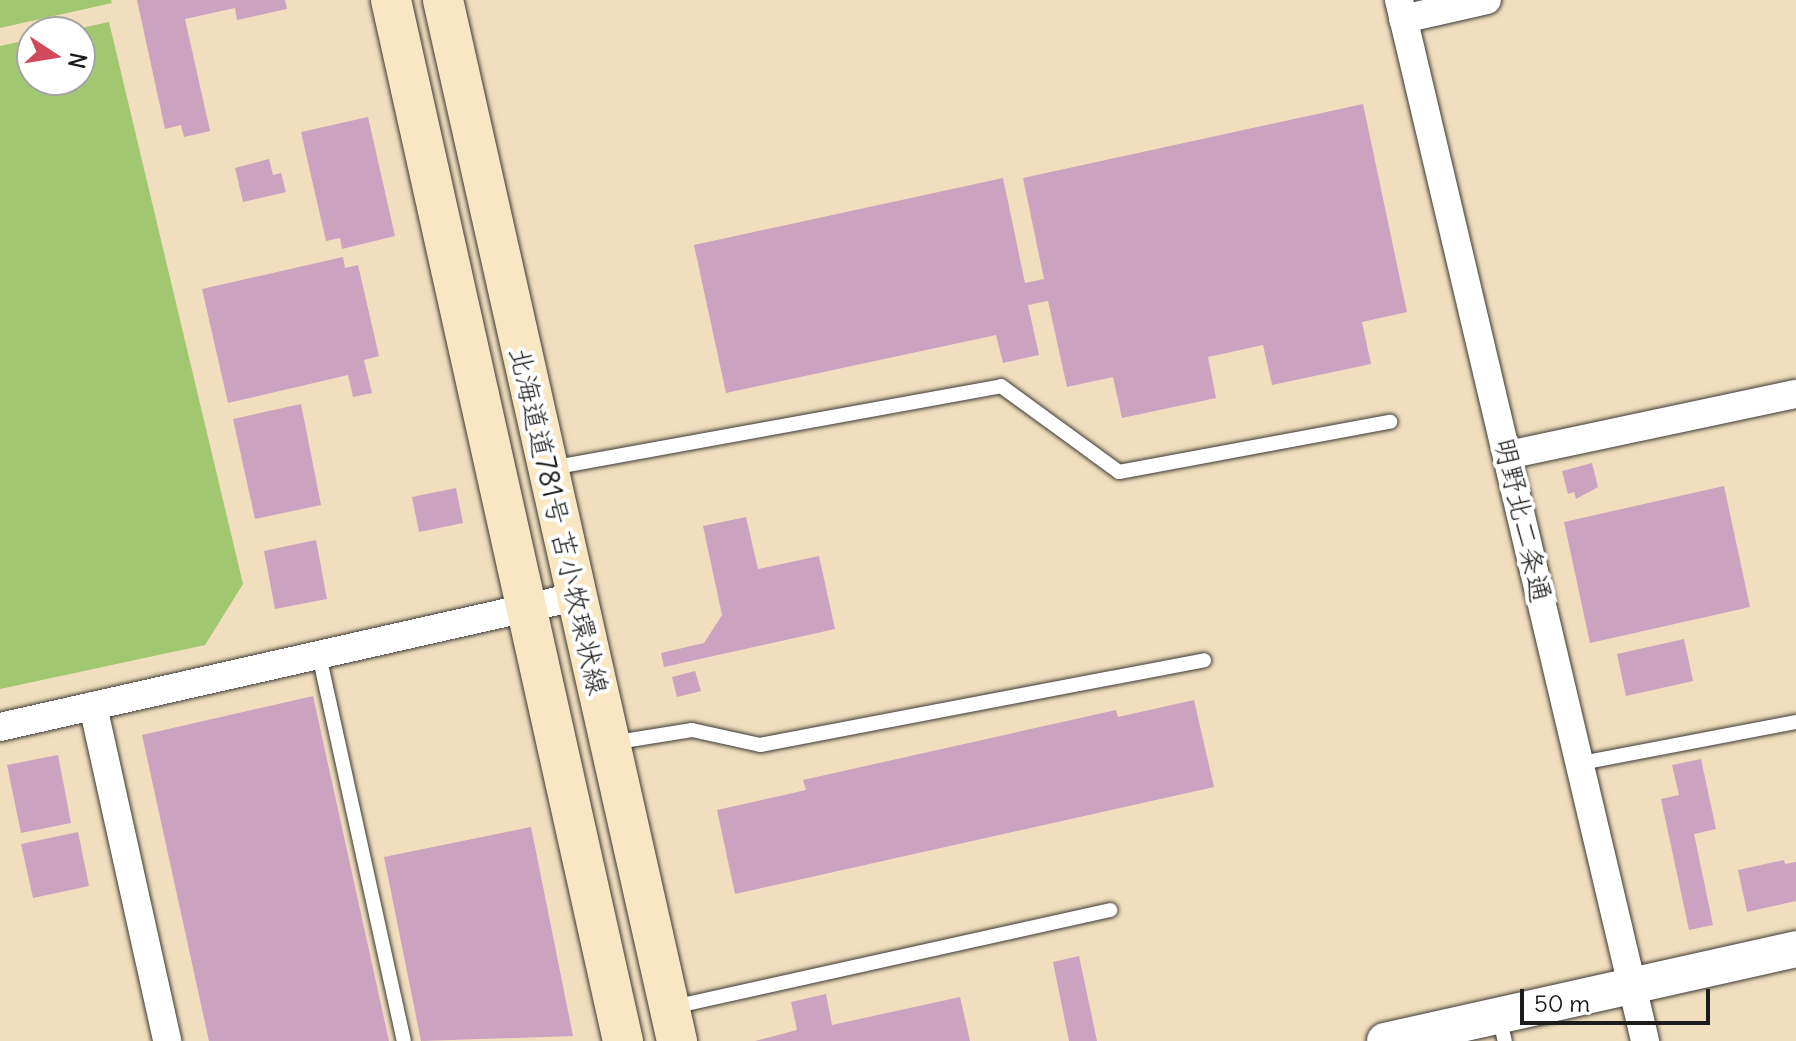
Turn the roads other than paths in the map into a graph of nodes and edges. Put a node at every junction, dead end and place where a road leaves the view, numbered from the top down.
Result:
1 (391, 0) edge
2 (443, 0) edge
3 (1487, 0) edge
4 (1401, 9) edge
5 (1796, 394) edge
6 (1390, 422) dead end
7 (1508, 455) junction
8 (547, 469) junction
9 (575, 597) junction
10 (529, 608) junction
11 (319, 655) junction
12 (1204, 660) dead end
13 (93, 706) junction
14 (1796, 722) edge
15 (0, 727) edge
16 (609, 743) junction
17 (1581, 763) junction
18 (1110, 910) dead end
19 (1796, 949) edge
20 (1633, 986) junction
21 (673, 1024) edge
22 (1502, 1028) edge
23 (167, 1041) edge
24 (404, 1041) edge
25 (623, 1041) edge
26 (1385, 1041) edge
27 (1645, 1041) edge

1 - 10 main road, 北海道道781号 苫小牧環状線
2 - 8 main road, 北海道道781号 苫小牧環状線
3 - 4 street
4 - 7 street, 明野北二条通
5 - 7 street
6 - 8 lane
7 - 17 street, 明野北二条通
8 - 9 main road, 北海道道781号 苫小牧環状線
9 - 10 street
9 - 16 main road, 北海道道781号 苫小牧環状線
10 - 11 street
10 - 25 main road, 北海道道781号 苫小牧環状線
11 - 13 street
11 - 24 lane
12 - 16 lane
13 - 15 street
13 - 23 street
14 - 17 lane
16 - 21 main road, 北海道道781号 苫小牧環状線
17 - 20 street, 明野北二条通
18 - 21 lane
19 - 20 street
20 - 22 street
20 - 27 street, 明野北二条通
22 - 26 street

